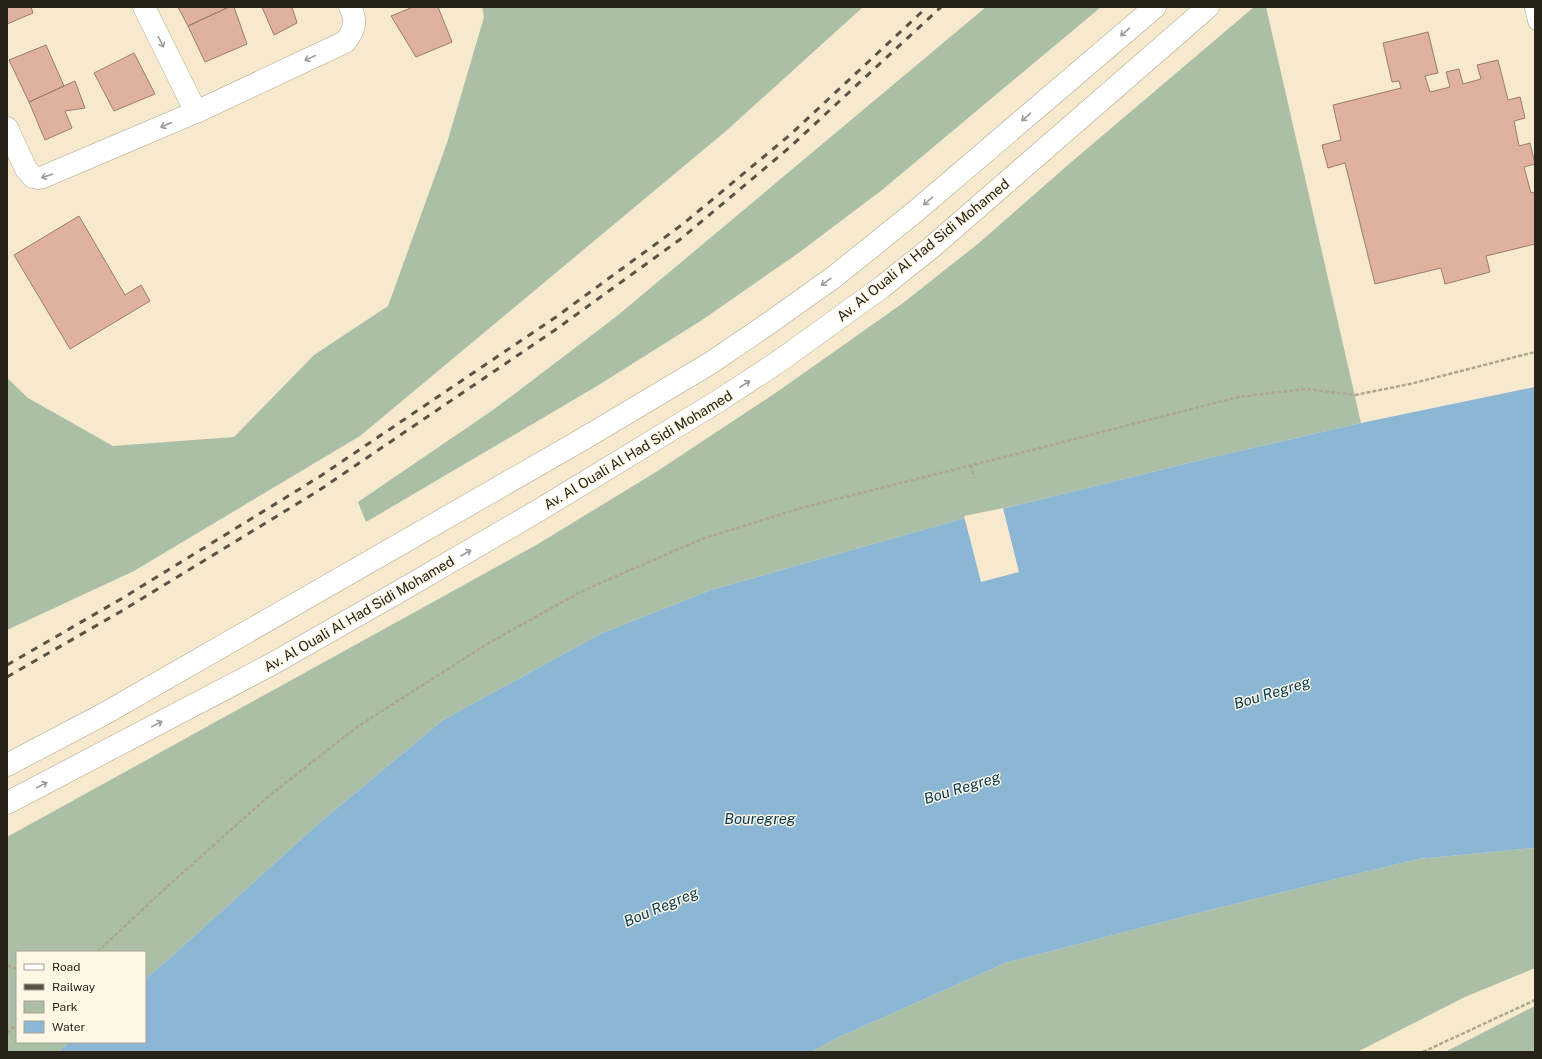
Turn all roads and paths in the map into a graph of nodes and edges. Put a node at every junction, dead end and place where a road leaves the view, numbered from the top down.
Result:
1 (144, 7) edge
2 (350, 7) edge
3 (1155, 7) edge
4 (1208, 7) edge
5 (1531, 7) edge
6 (1535, 23) edge
7 (196, 112) junction
8 (7, 128) edge
9 (1535, 352) edge
10 (971, 466) junction
11 (974, 478) dead end
12 (7, 765) edge
13 (7, 803) edge
14 (98, 951) edge
15 (1535, 1000) edge
16 (16, 1025) edge
17 (7, 1033) edge
18 (1423, 1052) edge

1 -> 7 street
2 -> 7 street
3 -> 12 street
13 -> 4 street, Av. Al Ouali Al Had Sidi Mohamed
5 - 6 lane
7 -> 8 street
9 - 10 path
10 - 11 path
10 - 14 path
15 - 18 path
16 - 17 path

